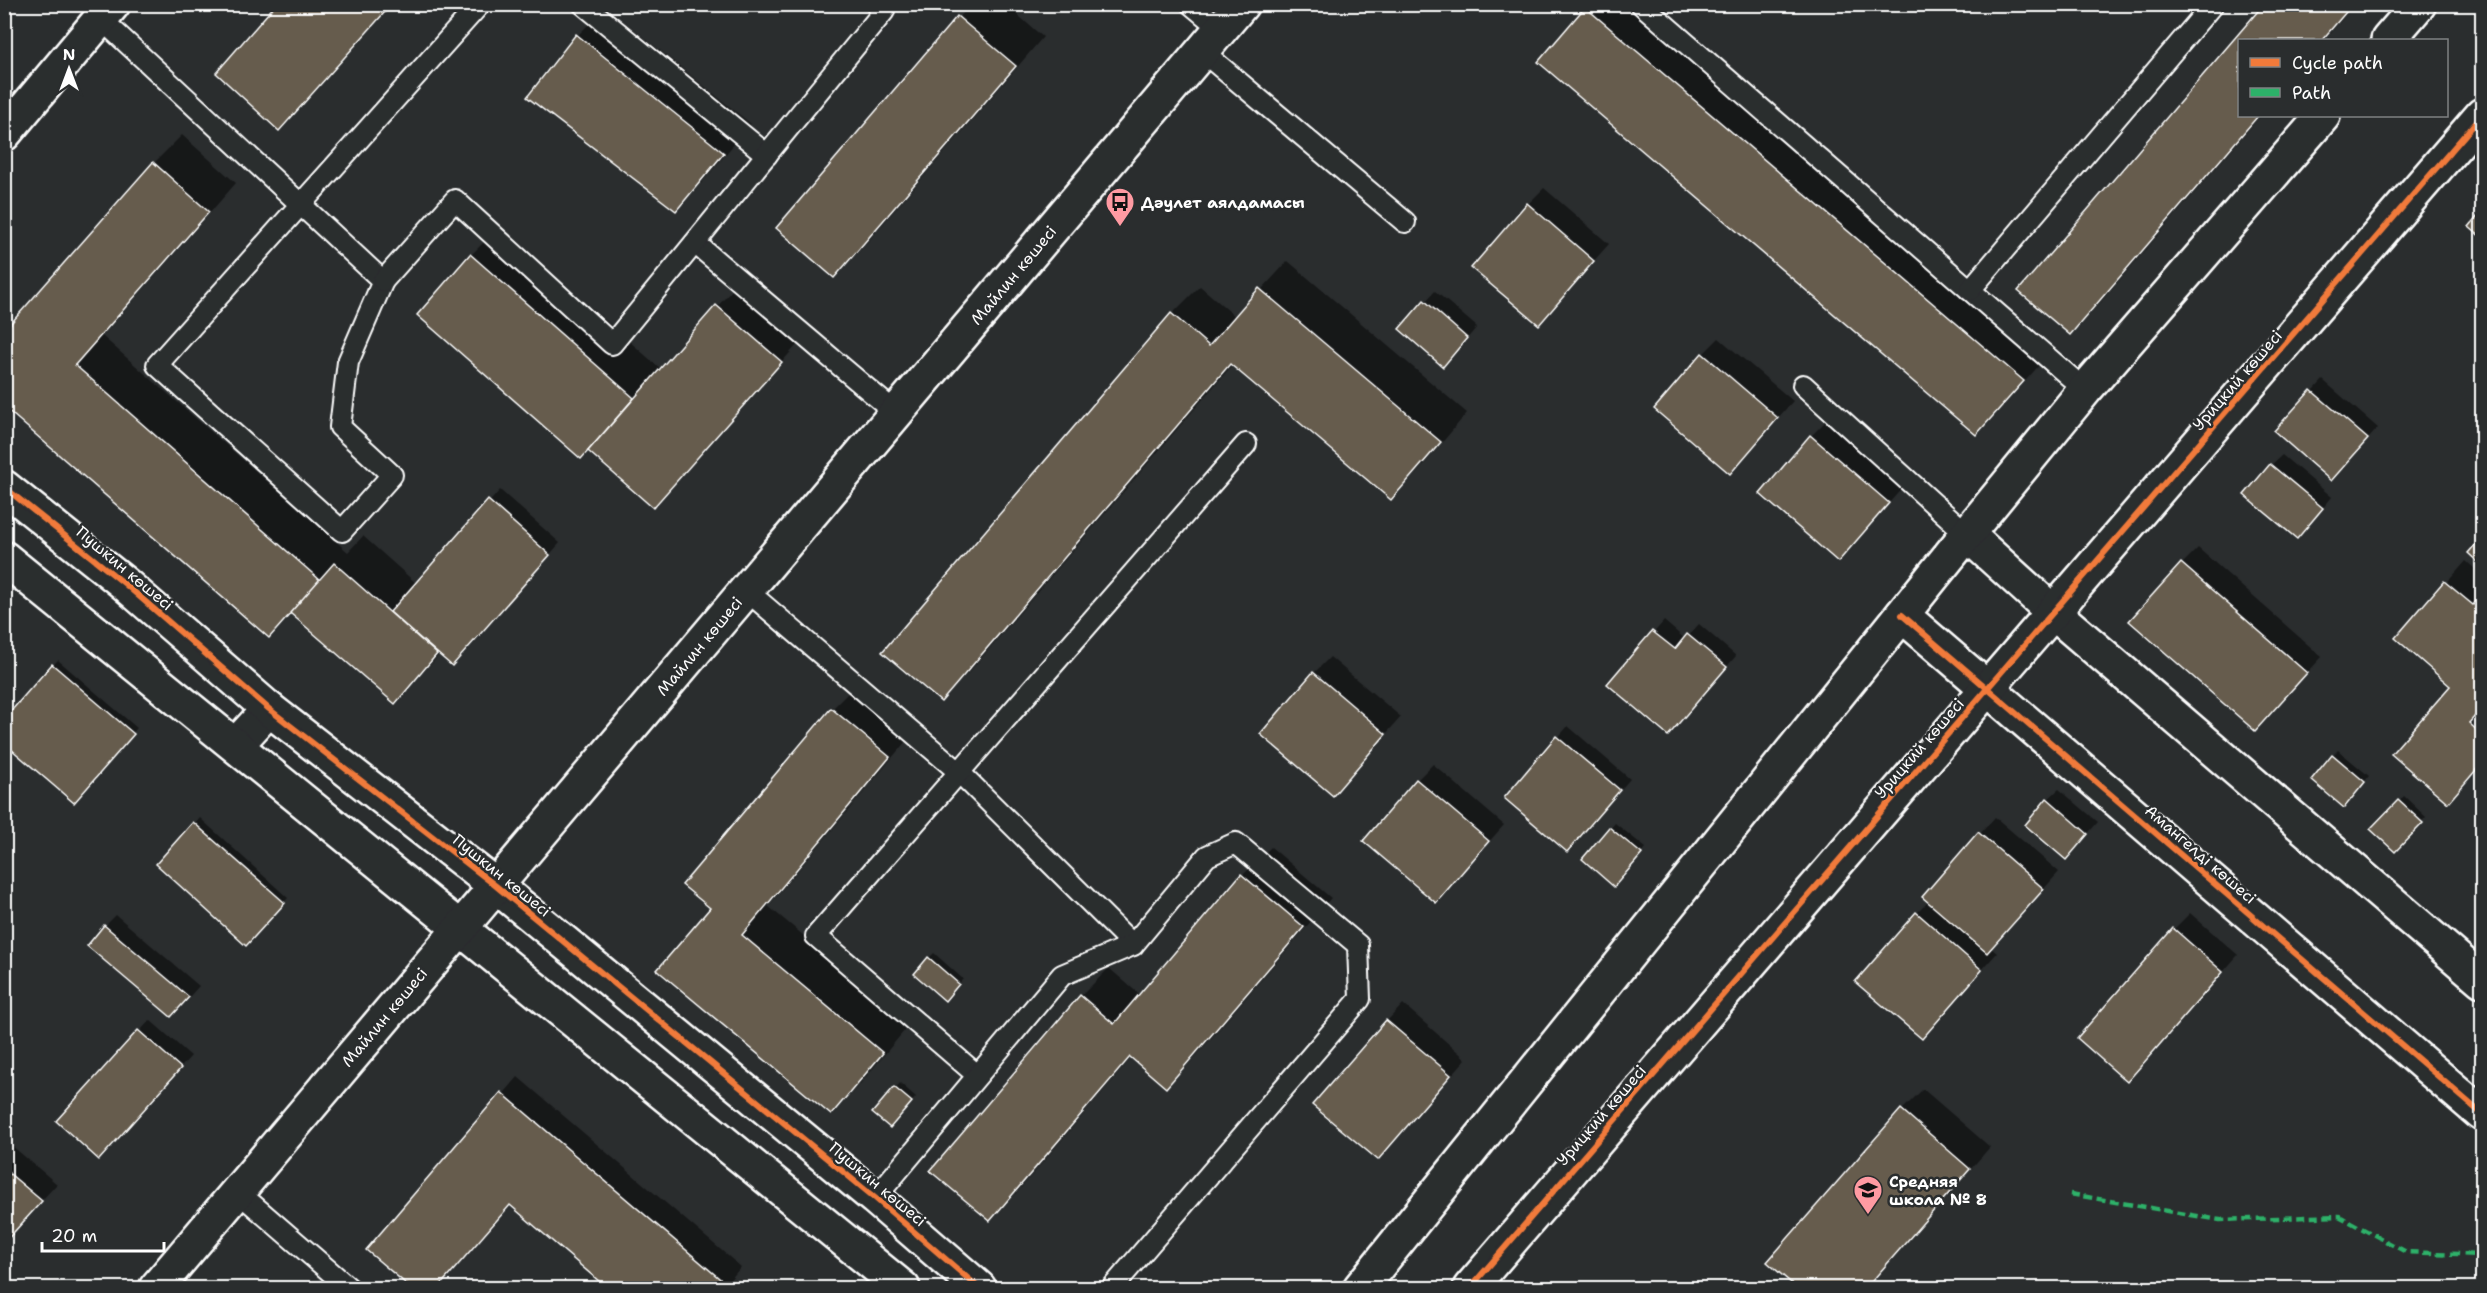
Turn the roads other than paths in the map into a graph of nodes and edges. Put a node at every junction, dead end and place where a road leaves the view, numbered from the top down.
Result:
1 (480, 4) edge
2 (583, 4) edge
3 (876, 4) edge
4 (1191, 4) edge
5 (1242, 4) edge
6 (1641, 4) edge
7 (2213, 4) edge
8 (2419, 4) edge
9 (107, 12) edge
10 (2389, 39) edge
11 (1212, 41) junction
12 (2482, 115) edge
13 (2322, 117) edge
14 (4, 134) edge
15 (767, 155) junction
16 (300, 206) junction
17 (1405, 222) dead end
18 (695, 243) junction
19 (382, 281) junction
20 (1970, 290) junction
21 (1803, 385) dead end
22 (2085, 390) junction
23 (896, 413) junction
24 (1246, 444) dead end
25 (4, 487) edge
26 (1967, 534) junction
27 (4, 558) edge
28 (746, 590) junction
29 (2054, 613) junction
30 (1902, 615) junction
31 (1989, 688) junction
32 (269, 709) junction
33 (236, 745) junction
34 (959, 772) junction
35 (496, 886) junction
36 (459, 928) junction
37 (1133, 945) junction
38 (2482, 980) edge
39 (977, 1076) junction
40 (2482, 1114) edge
41 (237, 1191) junction
42 (875, 1198) junction
43 (156, 1288) edge
44 (349, 1288) edge
45 (903, 1288) edge
46 (979, 1288) edge
47 (1112, 1288) edge
48 (1360, 1288) edge
49 (1470, 1288) edge

1 - 16 lane
2 - 15 lane
3 - 15 lane
4 - 11 lane
5 - 11 street, Майлин көшесі
6 - 20 lane
7 - 20 lane
8 - 10 street
9 - 14 street
9 - 16 lane
11 - 17 lane
11 - 23 street, Майлин көшесі
12 - 29 street, Урицкий көшесі
13 - 22 street
15 - 18 lane
16 - 19 lane
16 - 19 lane
18 - 19 lane
18 - 23 lane
20 - 22 lane
21 - 26 lane
22 - 26 street
23 - 28 street, Майлин көшесі
24 - 34 lane
25 - 32 street, Пушкин көшесі
26 - 29 street
26 - 30 street
27 - 33 street
28 - 34 lane
28 - 35 street, Майлин көшесі
29 - 31 street, Урицкий көшесі
29 - 38 street
30 - 31 street, Амангелді көшесі
30 - 48 street
31 - 40 street, Амангелді көшесі
31 - 49 street, Урицкий көшесі
32 - 33 street
32 - 35 street, Пушкин көшесі
33 - 36 street
34 - 37 lane
34 - 39 lane
35 - 36 street, Майлин көшесі
35 - 42 street, Пушкин көшесі
36 - 41 street, Майлин көшесі
36 - 45 street
37 - 39 lane
37 - 47 lane
39 - 42 lane
41 - 43 street, Майлин көшесі
41 - 44 lane
42 - 46 street, Пушкин көшесі

